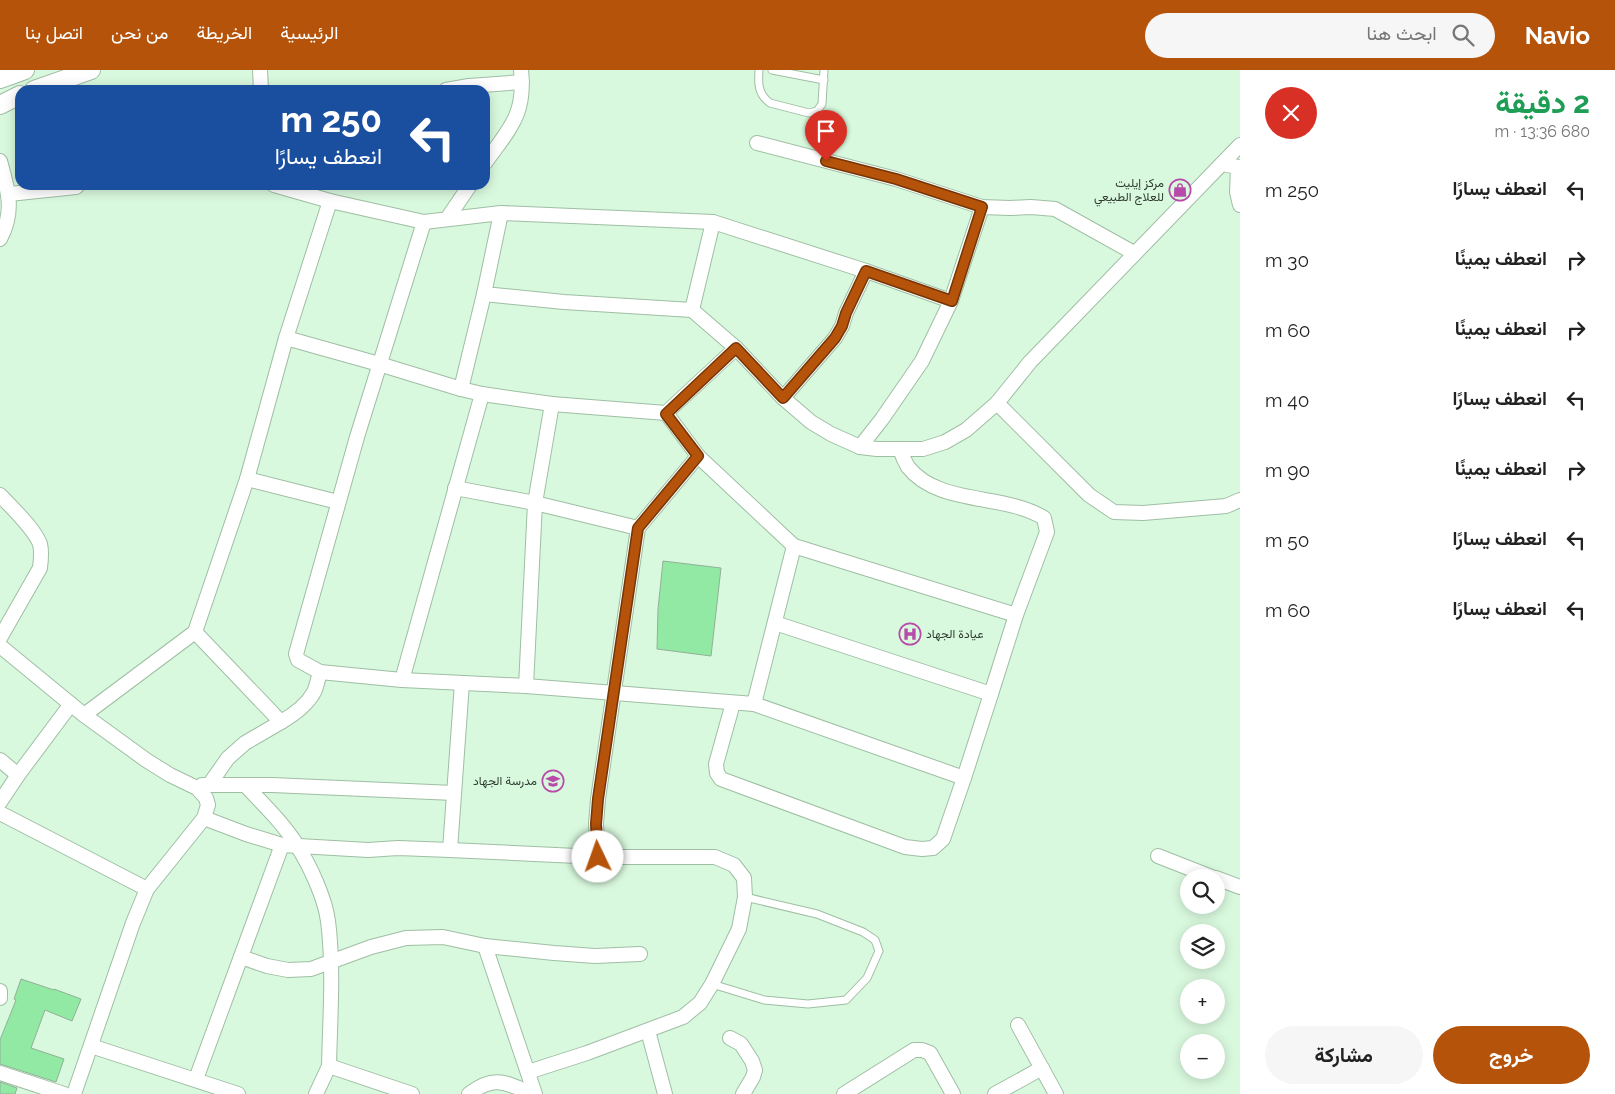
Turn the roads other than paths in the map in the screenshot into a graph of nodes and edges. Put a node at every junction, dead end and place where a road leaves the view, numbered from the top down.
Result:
1 (24, 70) edge
2 (91, 70) edge
3 (260, 70) edge
4 (759, 70) edge
5 (772, 70) edge
6 (824, 70) edge
7 (522, 76) edge
8 (0, 79) edge
9 (824, 80) junction
10 (48, 85) edge
11 (261, 85) edge
12 (475, 85) edge
13 (15, 98) edge
14 (0, 105) edge
15 (756, 143) dead end
16 (1240, 145) edge
17 (490, 156) edge
18 (0, 161) edge
19 (1222, 164) junction
20 (1239, 167) edge
21 (42, 190) edge
22 (292, 190) edge
23 (466, 190) edge
24 (9, 194) junction
25 (330, 201) junction
26 (1240, 205) edge
27 (982, 207) junction
28 (501, 213) junction
29 (446, 219) junction
30 (424, 222) junction
31 (713, 222) junction
32 (0, 239) edge
33 (1134, 253) junction
34 (866, 271) junction
35 (484, 294) junction
36 (952, 301) junction
37 (692, 310) junction
38 (286, 338) junction
39 (736, 348) junction
40 (379, 364) junction
41 (460, 389) junction
42 (482, 394) junction
43 (783, 398) junction
44 (997, 403) junction
45 (552, 404) junction
46 (666, 414) junction
47 (860, 447) junction
48 (900, 450) junction
49 (698, 456) junction
50 (247, 479) junction
51 (456, 488) junction
52 (0, 495) edge
53 (1240, 500) edge
54 (338, 502) junction
55 (535, 503) junction
56 (638, 528) junction
57 (794, 546) junction
58 (1016, 615) junction
59 (775, 623) junction
60 (196, 632) junction
61 (0, 638) edge
62 (0, 646) edge
63 (320, 672) junction
64 (402, 680) junction
65 (462, 683) junction
66 (526, 686) junction
67 (614, 694) junction
68 (991, 694) junction
69 (733, 703) junction
70 (71, 704) junction
71 (754, 704) junction
72 (84, 715) junction
73 (281, 722) junction
74 (0, 760) edge
75 (18, 775) junction
76 (964, 778) junction
77 (191, 785) junction
78 (209, 785) junction
79 (246, 786) junction
80 (454, 793) junction
81 (0, 802) edge
82 (0, 813) edge
83 (204, 818) junction
84 (282, 845) junction
85 (298, 847) junction
86 (450, 850) junction
87 (1158, 856) dead end
88 (598, 857) junction
89 (1192, 869) edge
90 (1225, 882) edge
91 (1240, 887) edge
92 (147, 889) junction
93 (745, 897) junction
94 (486, 946) junction
95 (640, 954) dead end
96 (241, 957) junction
97 (330, 962) junction
98 (712, 984) junction
99 (0, 991) edge
100 (0, 998) edge
101 (1018, 1025) dead end
102 (648, 1030) junction
103 (730, 1038) dead end
104 (91, 1046) junction
105 (329, 1066) junction
106 (1042, 1068) junction
107 (528, 1072) junction
108 (0, 1073) edge
109 (196, 1079) junction
110 (64, 1094) edge
111 (74, 1094) edge
112 (238, 1094) edge
113 (316, 1094) edge
114 (412, 1094) edge
115 (469, 1094) edge
116 (534, 1094) edge
117 (665, 1094) edge
118 (744, 1094) edge
119 (844, 1094) edge
120 (953, 1094) edge
121 (996, 1094) edge
122 (1056, 1094) edge

1 - 8 street
2 - 10 street
3 - 11 street
4 - 9 lane
5 - 9 lane
6 - 9 lane
7 - 12 street
7 - 17 street
13 - 14 street
15 - 27 street
16 - 19 street
18 - 24 street
19 - 20 street
19 - 33 street
20 - 26 street
21 - 24 street
22 - 25 street
23 - 29 street
24 - 32 street
25 - 30 street
25 - 38 street
27 - 33 street
27 - 36 street
28 - 29 street
28 - 31 street
28 - 35 street
29 - 30 street
30 - 40 street
31 - 34 street
31 - 37 street
33 - 44 street
34 - 36 street
34 - 43 street
35 - 37 street
35 - 41 street
36 - 47 street
37 - 39 street
38 - 40 street
38 - 50 street
39 - 43 street
39 - 46 street
40 - 41 street
40 - 54 street
41 - 42 street
42 - 45 street
42 - 51 street
43 - 47 street
44 - 48 street
44 - 53 street
45 - 46 street
45 - 55 street
46 - 49 street
47 - 48 street
48 - 58 street
49 - 56 street
49 - 57 street
50 - 54 street
50 - 60 street
51 - 55 street
51 - 64 street
52 - 61 street
54 - 63 street
55 - 56 street
55 - 66 street
56 - 67 street
57 - 58 street
57 - 59 street
58 - 68 street
59 - 68 street
59 - 71 street
60 - 72 street
60 - 73 street
62 - 70 street
63 - 64 street
63 - 73 street
64 - 65 street
65 - 66 street
65 - 80 street
66 - 67 street
67 - 69 street
67 - 88 street
68 - 76 street
69 - 71 street
69 - 76 street
70 - 72 street
70 - 75 street
71 - 76 street
72 - 77 street
73 - 78 street
74 - 75 street
75 - 81 street
77 - 78 street
77 - 83 street
78 - 79 street
79 - 80 street
79 - 85 street
80 - 86 street
82 - 92 street
83 - 84 street
83 - 92 street
84 - 85 street
84 - 96 street
85 - 86 street
85 - 97 street
86 - 88 street
87 - 89 street
88 - 93 street
90 - 91 street
92 - 104 street
93 - 98 street
93 - 98 lane
94 - 95 street
94 - 97 street
94 - 107 street
96 - 97 street
96 - 109 street
97 - 105 street
98 - 102 street
99 - 100 street
101 - 106 street
102 - 107 street
102 - 117 street
103 - 118 street
104 - 109 street
104 - 111 street
105 - 113 street
105 - 114 street
106 - 121 street
106 - 122 street
107 - 116 street
108 - 110 street
109 - 112 street
115 - 116 street
119 - 120 street

